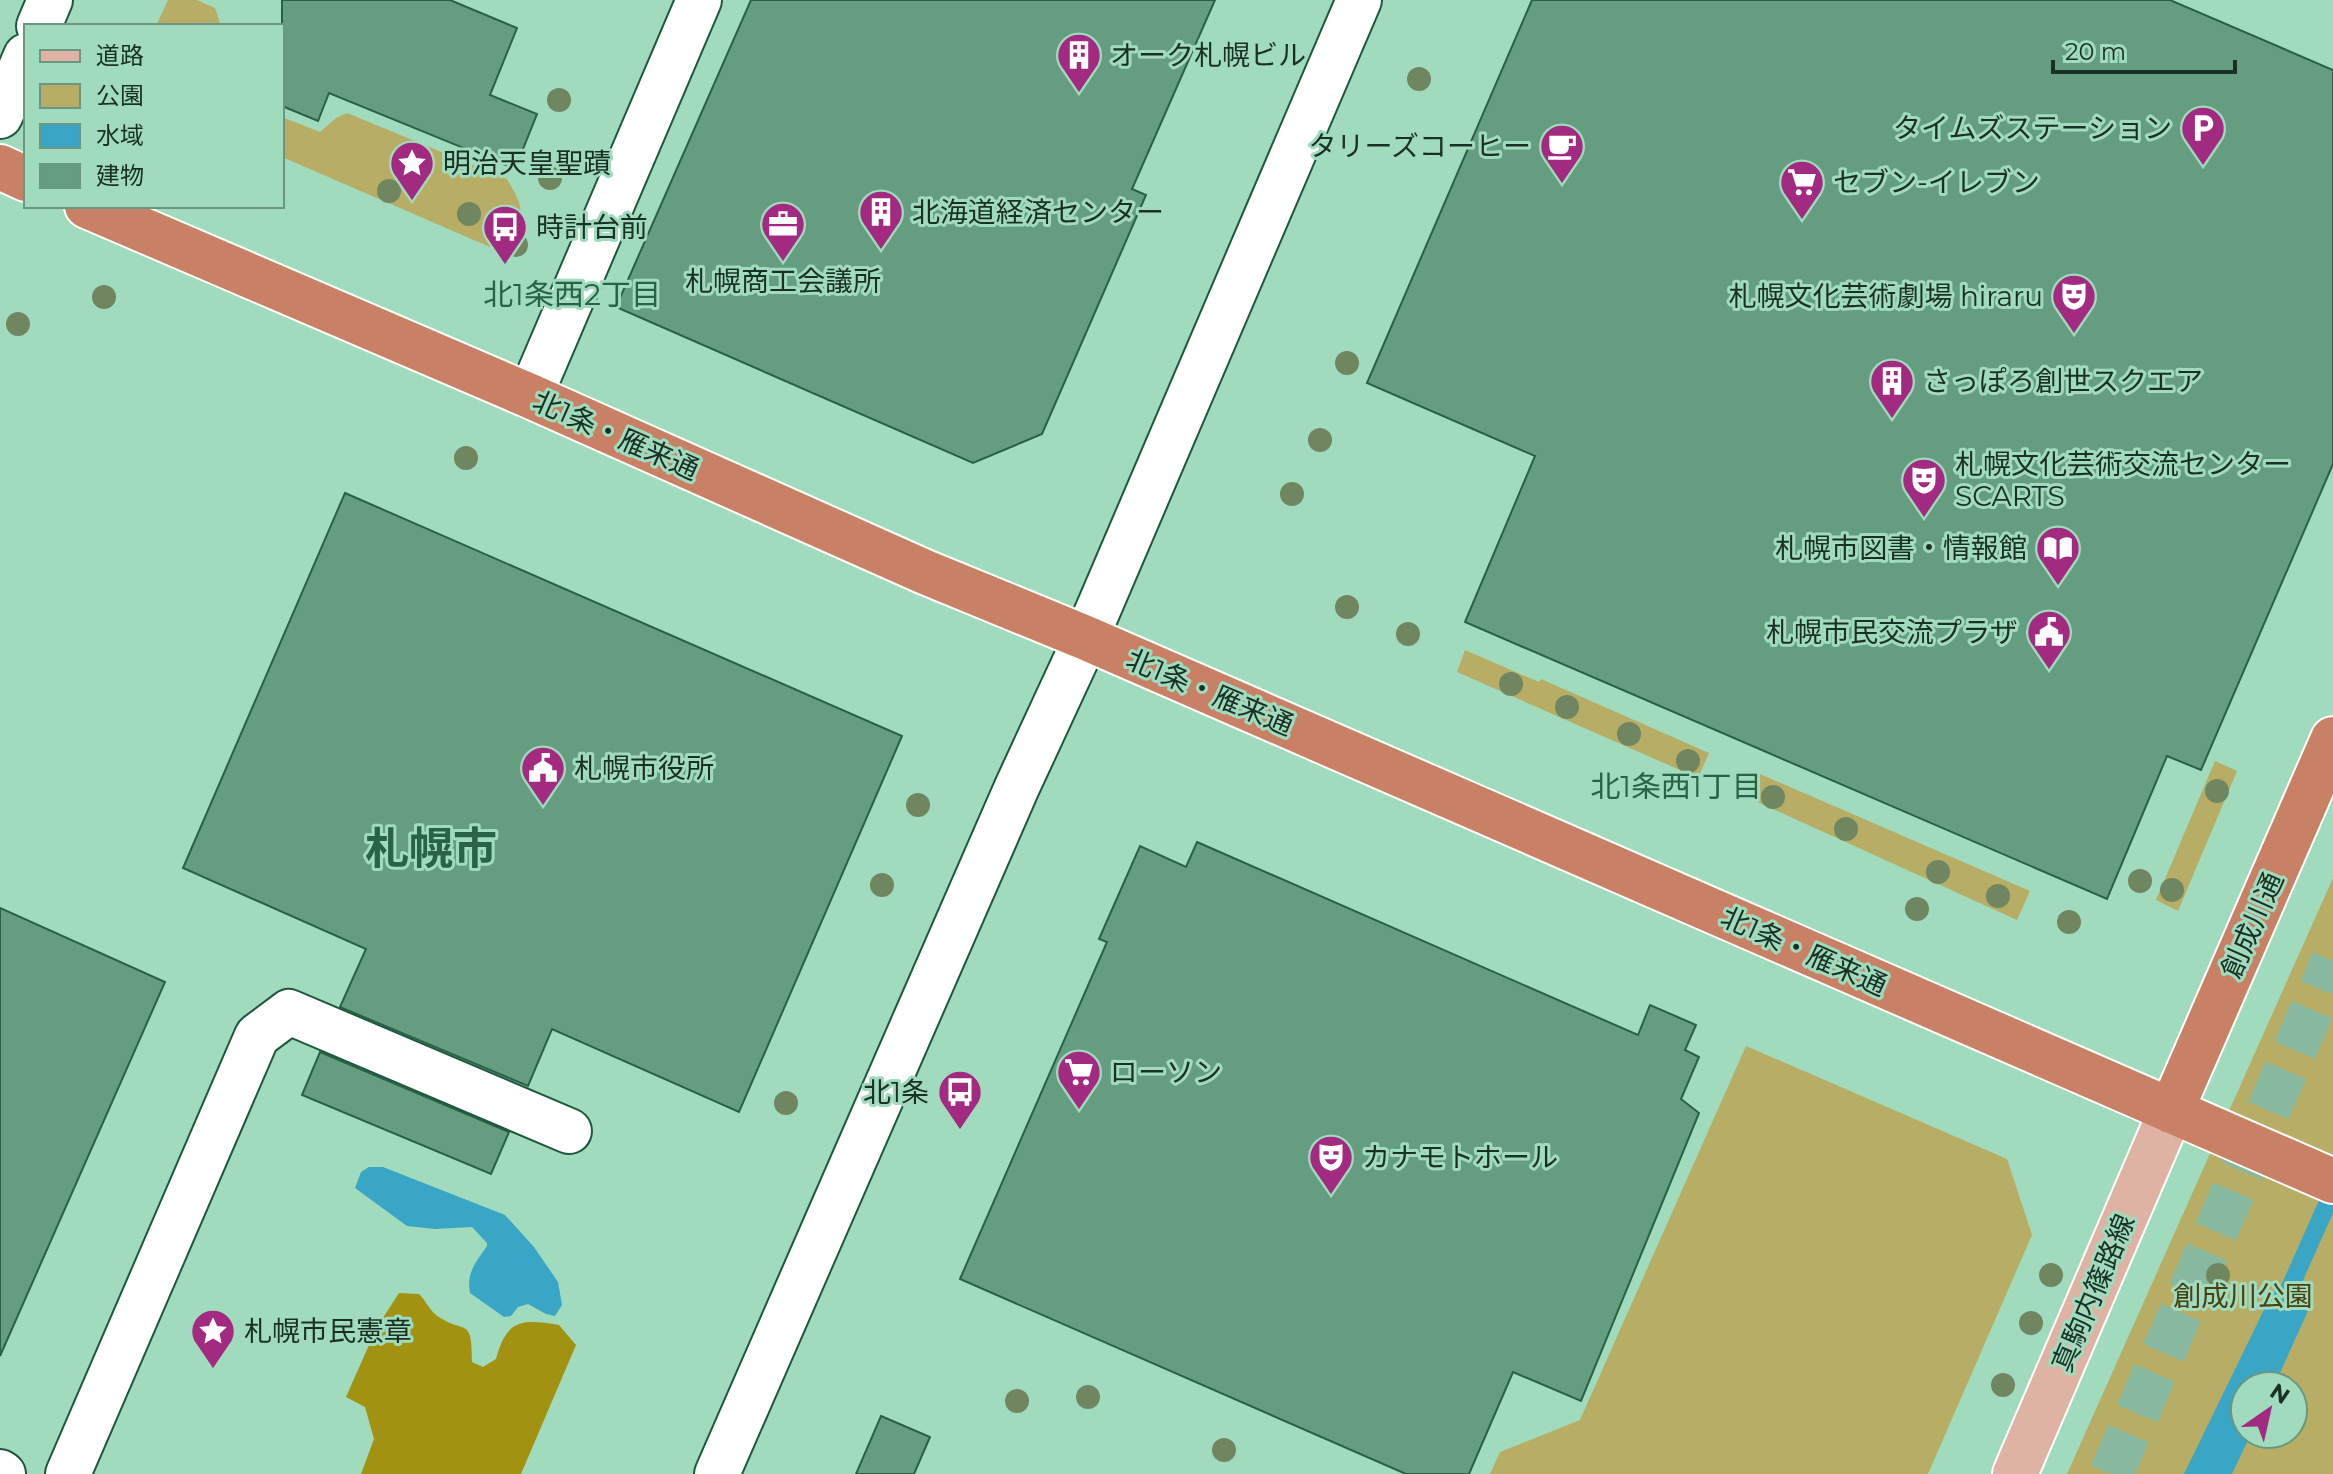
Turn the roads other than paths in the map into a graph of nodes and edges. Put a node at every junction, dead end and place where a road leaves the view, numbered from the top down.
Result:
1 (50, 0) edge
2 (699, 0) edge
3 (1359, 0) edge
4 (40, 24) edge
5 (24, 61) edge
6 (0, 116) edge
7 (0, 167) edge
8 (24, 178) edge
9 (92, 208) edge
10 (530, 396) junction
11 (1086, 638) junction
12 (2333, 739) edge
13 (2171, 1111) junction
14 (569, 1131) dead end
15 (2316, 1174) edge
16 (68, 1474) edge
17 (717, 1474) edge
18 (2015, 1474) edge

1 - 4 street
2 - 10 street
3 - 11 street
5 - 6 street
7 - 8 highway
9 - 10 highway, 北1条・雁来通
10 - 11 highway, 北1条・雁来通
11 - 13 highway, 北1条・雁来通
11 - 17 street
12 - 13 highway, 創成川通
13 - 15 highway, 北1条・雁来通
13 - 18 main road, 真駒内篠路線
14 - 16 street

